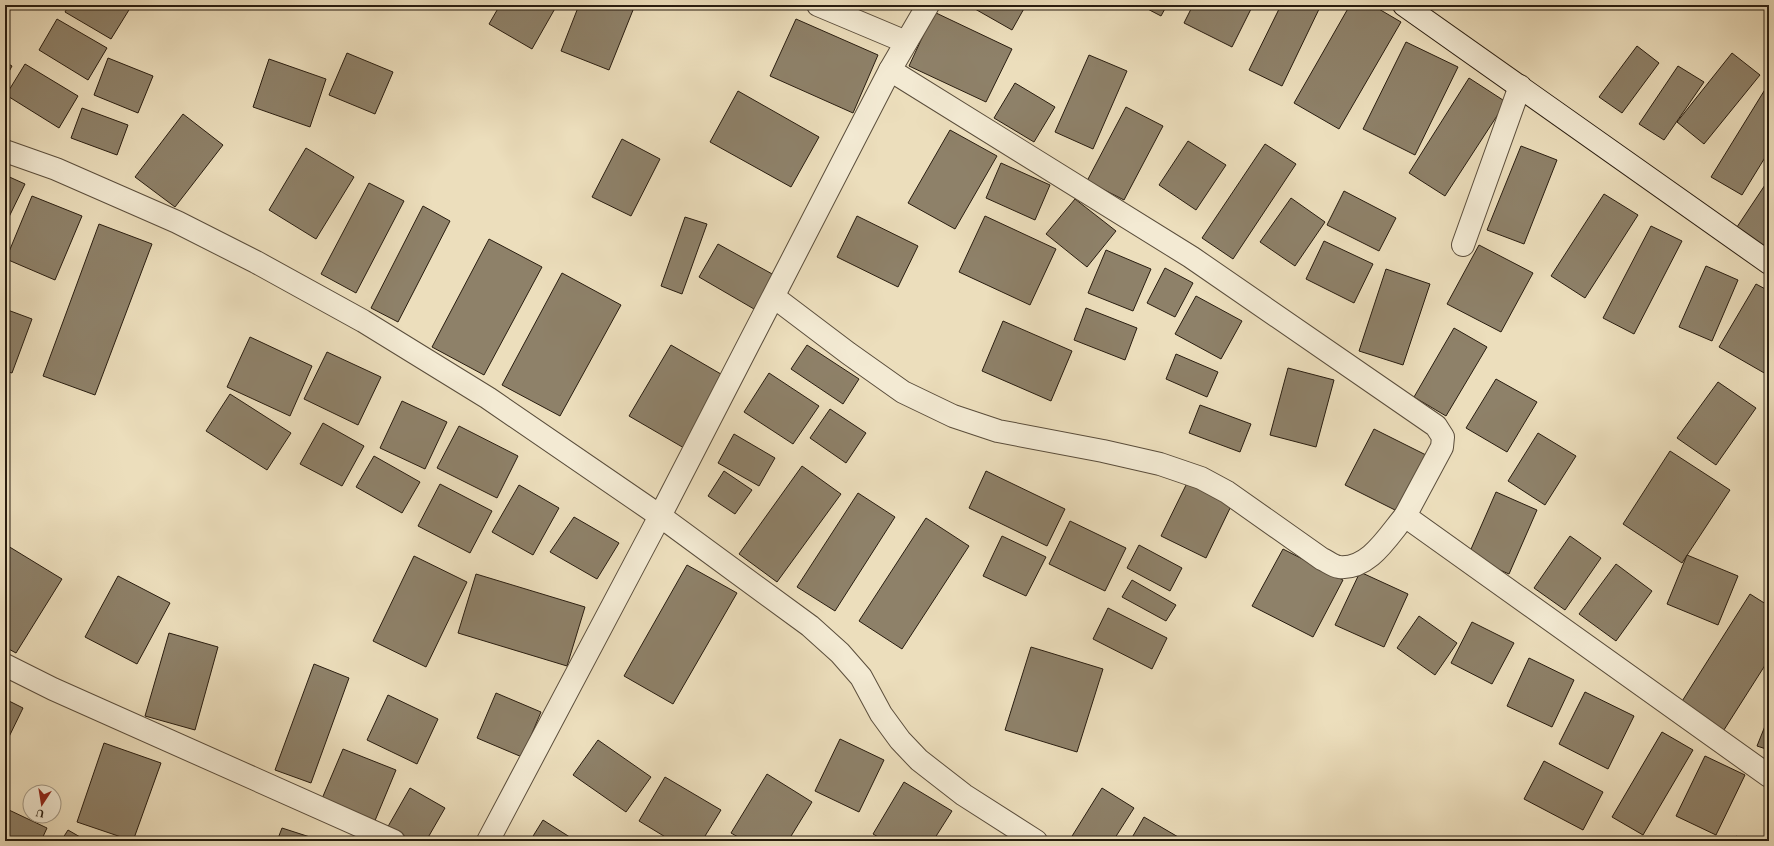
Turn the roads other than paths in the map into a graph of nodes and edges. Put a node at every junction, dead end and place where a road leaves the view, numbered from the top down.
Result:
1 (818, 5) edge
2 (928, 5) edge
3 (1404, 5) edge
4 (906, 42) junction
5 (890, 70) junction
6 (1520, 86) junction
7 (5, 151) edge
8 (1463, 245) dead end
9 (1769, 263) edge
10 (774, 297) junction
11 (660, 516) junction
12 (1405, 516) junction
13 (5, 665) edge
14 (1769, 776) edge
15 (394, 841) edge
16 (488, 841) edge
17 (1036, 841) edge

1 - 4 street
2 - 4 street
3 - 6 street
4 - 5 street
5 - 10 street
5 - 12 street
6 - 8 street
6 - 9 street
7 - 11 street
10 - 11 street
10 - 12 street
11 - 16 street
11 - 17 street
12 - 14 street
13 - 15 street

